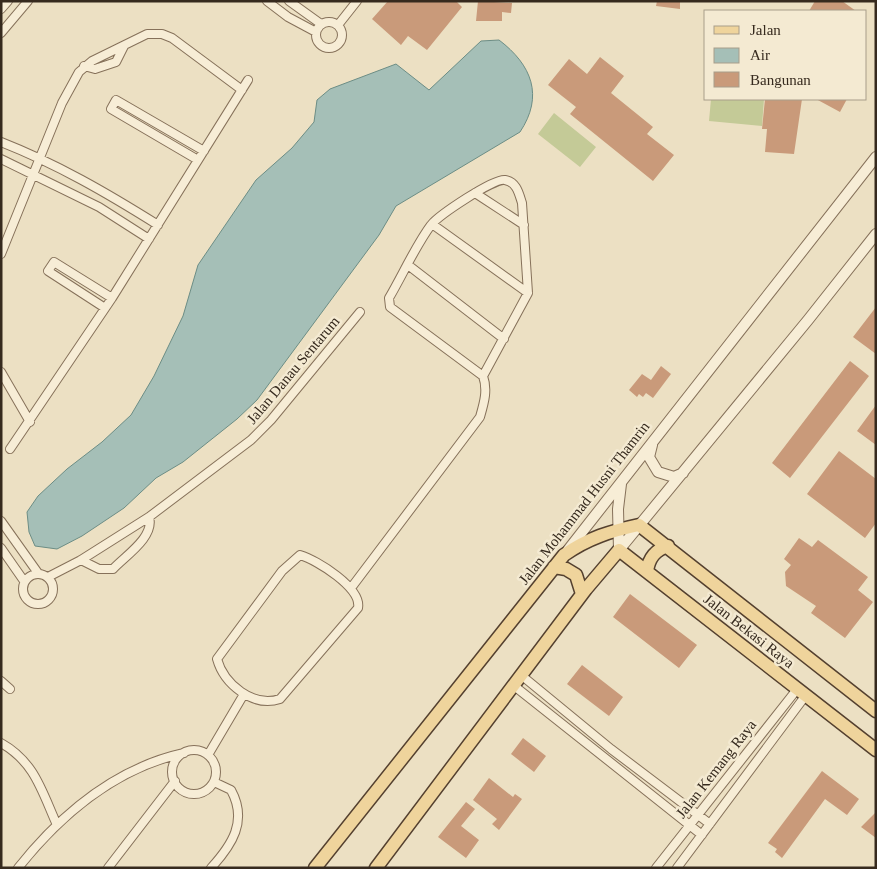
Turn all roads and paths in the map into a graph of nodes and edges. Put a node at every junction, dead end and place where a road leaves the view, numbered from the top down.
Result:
1 (8, 1) edge
2 (28, 1) edge
3 (267, 1) edge
4 (289, 1) edge
5 (358, 1) edge
6 (1, 9) edge
7 (321, 24) junction
8 (338, 25) junction
9 (316, 32) junction
10 (1, 33) edge
11 (248, 80) dead end
12 (242, 90) junction
13 (1, 142) edge
14 (204, 151) junction
15 (876, 157) edge
16 (41, 158) junction
17 (1, 159) edge
18 (198, 160) junction
19 (34, 174) junction
20 (475, 193) junction
21 (432, 224) junction
22 (158, 225) junction
23 (524, 225) junction
24 (876, 234) edge
25 (149, 239) junction
26 (1, 254) edge
27 (408, 265) junction
28 (528, 293) junction
29 (112, 298) junction
30 (105, 308) junction
31 (360, 312) dead end
32 (504, 339) junction
33 (1, 372) edge
34 (483, 376) junction
35 (30, 422) junction
36 (654, 441) junction
37 (10, 449) dead end
38 (683, 474) junction
39 (621, 482) junction
40 (149, 517) junction
41 (1, 520) edge
42 (639, 525) junction
43 (618, 530) junction
44 (668, 546) junction
45 (1, 548) edge
46 (619, 550) junction
47 (564, 555) junction
48 (81, 560) junction
49 (554, 567) junction
50 (646, 571) junction
51 (38, 573) junction
52 (48, 577) junction
53 (24, 581) junction
54 (351, 588) junction
55 (582, 594) junction
56 (1, 680) edge
57 (517, 680) junction
58 (10, 689) dead end
59 (802, 692) junction
60 (244, 694) junction
61 (876, 711) edge
62 (1, 743) edge
63 (876, 750) edge
64 (184, 753) junction
65 (208, 755) junction
66 (645, 775) junction
67 (174, 781) junction
68 (214, 782) junction
69 (638, 786) junction
70 (698, 814) junction
71 (710, 824) junction
72 (57, 825) junction
73 (689, 825) junction
74 (702, 835) junction
75 (18, 868) edge
76 (108, 868) edge
77 (212, 868) edge
78 (315, 868) edge
79 (376, 868) edge
80 (656, 868) edge
81 (677, 868) edge

1 - 6 street
2 - 10 street
3 - 9 street
4 - 7 street
5 - 8 street
7 - 8 street
7 - 9 street
8 - 9 street
11 - 12 street
12 - 14 street
12 - 16 street
13 - 16 street
14 - 18 street
14 - 18 street
15 - 36 street, Jalan Mohammad Husni Thamrin
16 - 19 street
16 - 22 street
17 - 19 street
18 - 22 street
19 - 25 street
19 - 26 street
20 - 21 street
20 - 23 street
20 - 23 street
21 - 27 street
21 - 28 street
22 - 25 street
23 - 28 street
24 - 38 street
25 - 29 street
27 - 32 street
27 - 34 street
28 - 32 street
29 - 30 street
29 - 30 street
30 - 35 street
31 - 40 street, Jalan Danau Sentarum
32 - 34 street
33 - 35 street
34 - 54 street
35 - 37 street
36 - 38 street
36 - 39 street, Jalan Mohammad Husni Thamrin
38 - 42 street
39 - 43 street
39 - 47 street, Jalan Mohammad Husni Thamrin
40 - 48 street, Jalan Danau Sentarum
40 - 48 street
41 - 51 street
42 - 43 main road
42 - 44 main road, Jalan Bekasi Raya
42 - 46 street
43 - 46 street
43 - 47 main road
44 - 50 main road
44 - 61 main road, Jalan Bekasi Raya
45 - 53 street
46 - 50 main road, Jalan Bekasi Raya
46 - 55 main road
47 - 49 main road, Jalan Mohammad Husni Thamrin
48 - 52 street, Jalan Danau Sentarum
49 - 55 main road
49 - 78 main road, Jalan Mohammad Husni Thamrin
50 - 59 main road, Jalan Bekasi Raya
51 - 52 street
51 - 53 street
52 - 53 street
54 - 60 street
54 - 60 street
55 - 57 main road
56 - 58 street
57 - 66 street
57 - 69 street
57 - 79 main road
59 - 63 main road, Jalan Bekasi Raya
59 - 70 street, Jalan Kemang Raya
59 - 71 street, Jalan Kemang Raya
60 - 65 street
62 - 72 street
64 - 65 street
64 - 67 street
64 - 72 street
65 - 68 street
66 - 69 street
66 - 70 street
67 - 68 street
67 - 76 street
68 - 77 street
69 - 73 street
70 - 71 street
70 - 73 street, Jalan Kemang Raya
71 - 74 street, Jalan Kemang Raya
72 - 75 street
73 - 74 street
73 - 80 street, Jalan Kemang Raya
74 - 81 street, Jalan Kemang Raya

